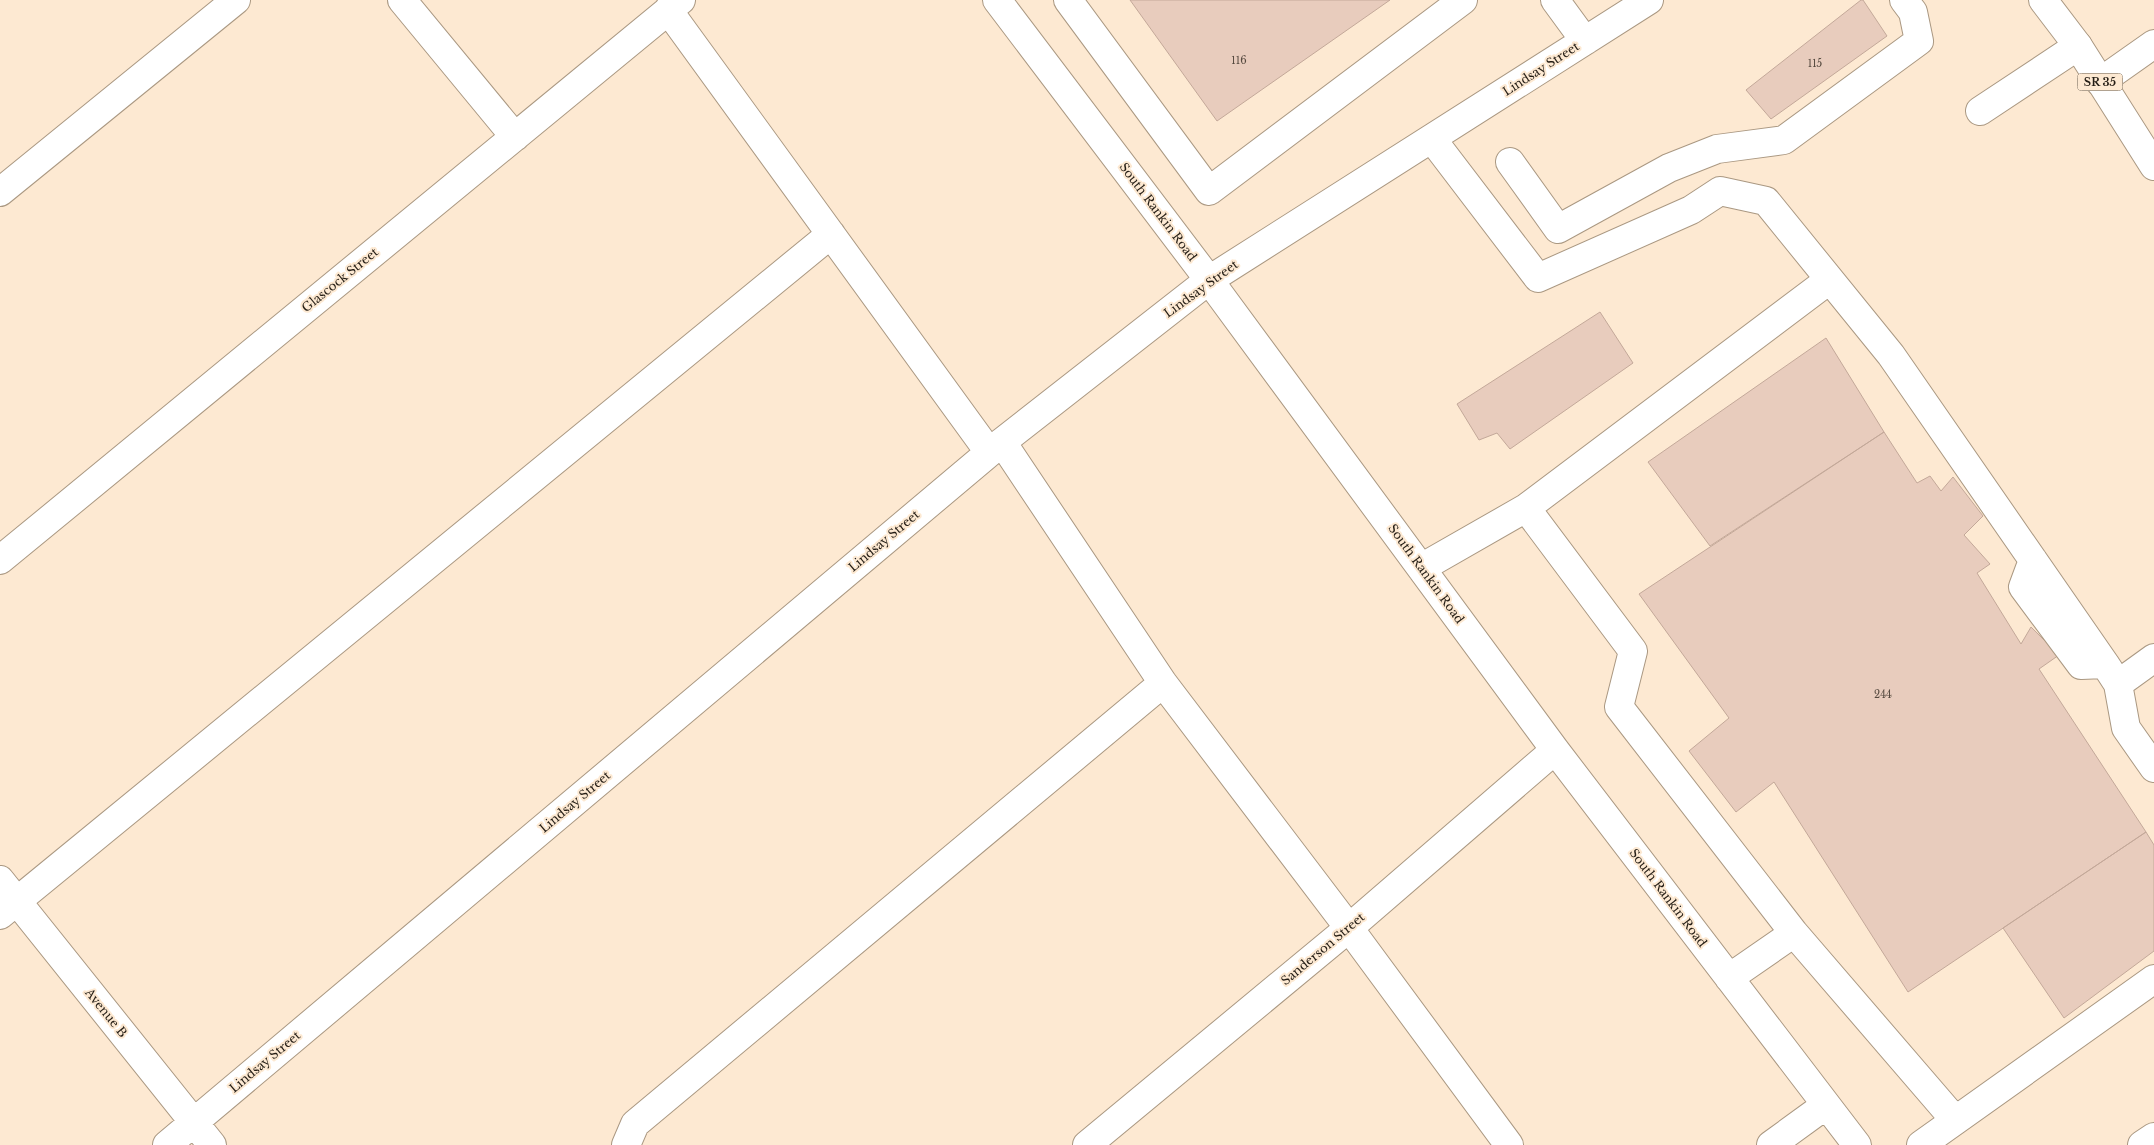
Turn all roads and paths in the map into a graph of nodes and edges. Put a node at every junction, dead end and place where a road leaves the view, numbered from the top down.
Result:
1 (236, 0) edge
2 (402, 0) edge
3 (997, 0) edge
4 (1068, 0) edge
5 (1463, 0) edge
6 (1555, 0) edge
7 (1649, 0) edge
8 (1904, 0) edge
9 (2043, 0) edge
10 (674, 5) edge
11 (1585, 41) junction
12 (2154, 44) edge
13 (2078, 46) junction
14 (2100, 82) junction
15 (1980, 111) dead end
16 (514, 136) junction
17 (1432, 139) junction
18 (1510, 162) dead end
19 (2154, 166) edge
20 (0, 192) edge
21 (831, 234) junction
22 (1210, 280) junction
23 (1829, 280) junction
24 (996, 447) junction
25 (1526, 508) junction
26 (0, 560) edge
27 (1422, 568) junction
28 (2154, 658) edge
29 (2111, 674) junction
30 (1163, 683) junction
31 (1555, 750) junction
32 (2154, 768) edge
33 (0, 880) edge
34 (8, 908) edge
35 (1348, 928) junction
36 (1794, 933) junction
37 (1729, 978) junction
38 (2154, 979) edge
39 (1826, 1105) junction
40 (1955, 1120) junction
41 (193, 1123) junction
42 (2154, 1137) edge
43 (167, 1145) edge
44 (212, 1145) edge
45 (626, 1145) edge
46 (1087, 1145) edge
47 (1509, 1145) edge
48 (1771, 1145) edge
49 (1857, 1145) edge
50 (1921, 1145) edge
51 (2142, 1145) edge

1 - 20 street
2 - 16 street
3 - 22 street, South Rankin Road
4 - 5 street
6 - 11 street
7 - 11 street, Lindsay Street
8 - 18 street
9 - 13 street, SR 35
10 - 16 street, Glascock Street
10 - 21 street
11 - 17 street, Lindsay Street
12 - 14 street
13 - 14 street, SR 35
13 - 15 street
14 - 19 street, SR 35
16 - 26 street, Glascock Street
17 - 22 street, Lindsay Street
17 - 23 street
21 - 24 street
21 - 34 street
22 - 24 street, Lindsay Street
22 - 27 street, South Rankin Road
23 - 25 street
23 - 29 street
24 - 30 street
24 - 41 street, Lindsay Street
25 - 27 street
25 - 36 street
27 - 31 street, South Rankin Road
28 - 29 street
29 - 32 street
30 - 35 street
30 - 45 street
31 - 35 street, Sanderson Street
31 - 37 street, South Rankin Road
33 - 34 street, Avenue B
34 - 41 street, Avenue B
35 - 46 street, Sanderson Street
35 - 47 street
36 - 37 street
36 - 40 street
37 - 39 street, South Rankin Road
38 - 40 street
39 - 48 street
39 - 49 street, South Rankin Road
40 - 50 street
41 - 43 street, Lindsay Street
41 - 44 street, Avenue B
42 - 51 street

